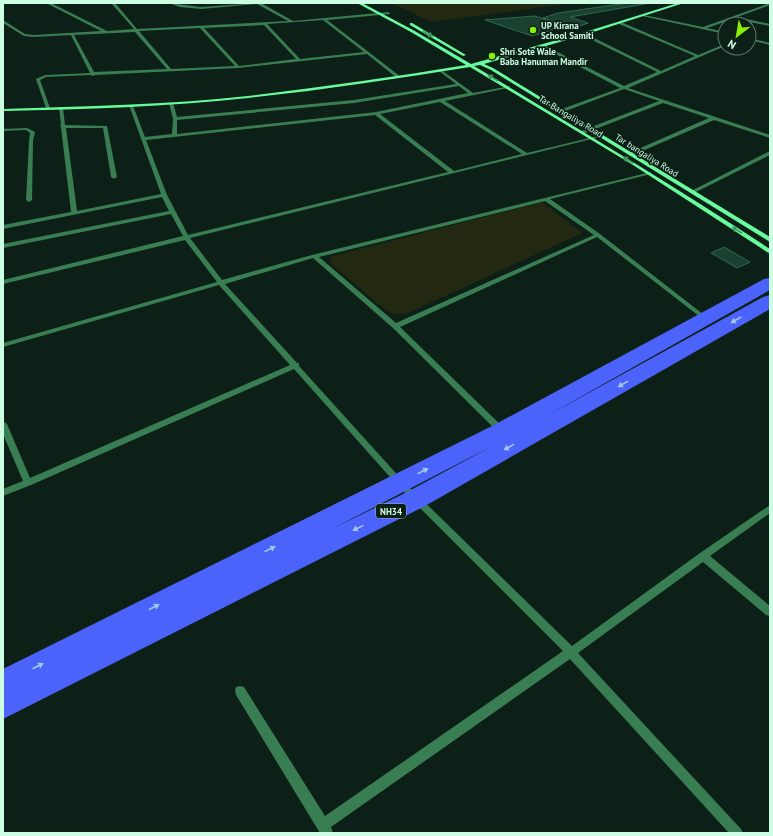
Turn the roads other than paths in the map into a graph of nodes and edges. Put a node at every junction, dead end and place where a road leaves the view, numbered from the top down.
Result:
1 (48, 3) edge
2 (113, 3) edge
3 (171, 3) edge
4 (258, 3) edge
5 (359, 3) edge
6 (369, 3) edge
7 (682, 3) edge
8 (770, 4) edge
9 (389, 13) junction
10 (380, 14) junction
11 (644, 16) junction
12 (738, 16) edge
13 (324, 19) junction
14 (3, 21) edge
15 (292, 22) junction
16 (264, 23) junction
17 (620, 23) junction
18 (717, 23) edge
19 (757, 23) edge
20 (770, 25) edge
21 (201, 27) junction
22 (703, 28) junction
23 (137, 30) junction
24 (717, 31) edge
25 (106, 32) junction
26 (72, 34) junction
27 (583, 34) junction
28 (757, 41) edge
29 (770, 44) edge
30 (543, 46) junction
31 (717, 48) edge
32 (367, 54) junction
33 (697, 56) junction
34 (300, 60) junction
35 (480, 64) junction
36 (470, 65) junction
37 (238, 67) junction
38 (440, 70) junction
39 (170, 71) junction
40 (660, 72) junction
41 (94, 75) junction
42 (399, 77) junction
43 (460, 85) junction
44 (508, 87) junction
45 (624, 88) junction
46 (472, 94) junction
47 (441, 100) junction
48 (663, 101) junction
49 (171, 103) junction
50 (131, 106) junction
51 (48, 108) junction
52 (61, 108) junction
53 (3, 110) edge
54 (561, 111) junction
55 (376, 113) junction
56 (714, 118) junction
57 (175, 119) junction
58 (62, 126) junction
59 (591, 129) junction
60 (3, 130) edge
61 (583, 132) junction
62 (174, 136) junction
63 (602, 136) junction
64 (770, 137) edge
65 (593, 138) junction
66 (143, 139) junction
67 (770, 153) edge
68 (526, 154) junction
69 (631, 154) junction
70 (452, 172) junction
71 (649, 173) junction
72 (114, 177) dead end
73 (676, 182) junction
74 (666, 184) junction
75 (692, 192) junction
76 (164, 195) junction
77 (546, 199) junction
78 (29, 200) dead end
79 (173, 212) junction
80 (74, 213) junction
81 (3, 227) edge
82 (598, 235) junction
83 (186, 237) junction
84 (770, 240) edge
85 (3, 246) edge
86 (770, 252) edge
87 (314, 256) junction
88 (3, 282) edge
89 (221, 283) junction
90 (770, 283) edge
91 (770, 301) edge
92 (706, 319) junction
93 (395, 326) junction
94 (3, 345) edge
95 (296, 365) junction
96 (3, 424) edge
97 (502, 431) junction
98 (28, 483) junction
99 (408, 491) junction
100 (3, 493) edge
101 (770, 508) edge
102 (703, 556) junction
103 (770, 612) edge
104 (571, 652) junction
105 (3, 684) edge
106 (240, 691) dead end
107 (3, 704) edge
108 (325, 829) edge
109 (737, 833) edge

1 - 25 street
2 - 23 street
3 - 4 street
4 - 15 street
5 - 10 street, Tar Bangaliya Road
6 - 9 street, Tar bangaliya Road
7 - 11 street
8 - 12 street
9 - 10 street
9 -> 35 street, Tar bangaliya Road
10 - 13 street
10 - 36 street, Tar Bangaliya Road
11 - 17 street
11 - 22 street
13 - 15 street
13 - 32 street
14 - 26 street
15 - 16 street
16 - 21 street
16 - 34 street
17 - 27 street
17 - 33 street
18 - 22 street
19 - 20 street
21 - 23 street
21 - 37 street
22 - 24 street
23 - 25 street
23 - 39 street
25 - 26 street
26 - 41 street
27 - 30 street
27 - 40 street
28 - 29 street
30 - 35 street
30 - 45 street
31 - 33 street
32 - 34 street
32 - 42 street
33 - 40 street
34 - 37 street
35 - 36 street
35 - 54 street, Tar bangaliya Road
36 - 38 street
44 -> 36 street, Tar Bangaliya Road
37 - 39 street
38 - 42 street
38 - 43 street
39 - 41 street
40 - 45 street
41 - 51 street
42 - 49 street
43 - 46 street
43 - 57 street
44 - 46 street
44 - 61 street, Tar Bangaliya Road
45 - 48 street
45 - 54 street
46 - 47 street
47 - 55 street
47 - 68 street
48 - 56 street
48 - 59 street
49 - 50 street
49 - 57 street
50 - 52 street
50 - 66 street
51 - 52 street
51 - 53 street
52 - 58 street
54 - 59 street, Tar bangaliya Road
55 - 62 street
55 - 70 street
56 - 64 street
56 - 69 street
57 - 62 street
58 - 72 street
58 - 80 street
59 - 61 street
59 - 63 street, Tar bangaliya Road
60 - 78 street
61 - 65 street, Tar Bangaliya Road
62 - 66 street
63 - 65 street
63 - 69 street, Tar bangaliya Road
65 - 68 street
71 -> 65 street, Tar Bangaliya Road
66 - 76 street
67 - 75 street
68 - 70 street
69 - 73 street, Tar bangaliya Road
70 - 83 street
71 - 74 street, Tar Bangaliya Road
71 - 77 street
73 - 74 street
73 - 75 street, Tar bangaliya Road
86 -> 74 street, Tar Bangaliya Road
75 - 84 street, Tar bangaliya Road
76 - 79 street
76 - 80 street
77 - 82 street
77 - 87 street
79 - 83 street
79 - 85 street
80 - 81 street
82 - 92 street
82 - 93 street
83 - 88 street
83 - 89 street
87 - 89 street
87 - 93 street
89 - 94 street
89 - 95 street
90 - 92 highway, NH34
91 -> 99 highway, NH34
92 - 97 highway, NH34
93 - 97 street
95 - 98 street
95 - 99 street
96 - 98 street
99 -> 97 highway, NH34
98 - 100 street
99 - 104 street
105 -> 99 highway, NH34
99 -> 107 highway, NH34
101 - 102 street
102 - 103 street
102 - 104 street
104 - 108 street
104 - 109 street
106 - 108 street

